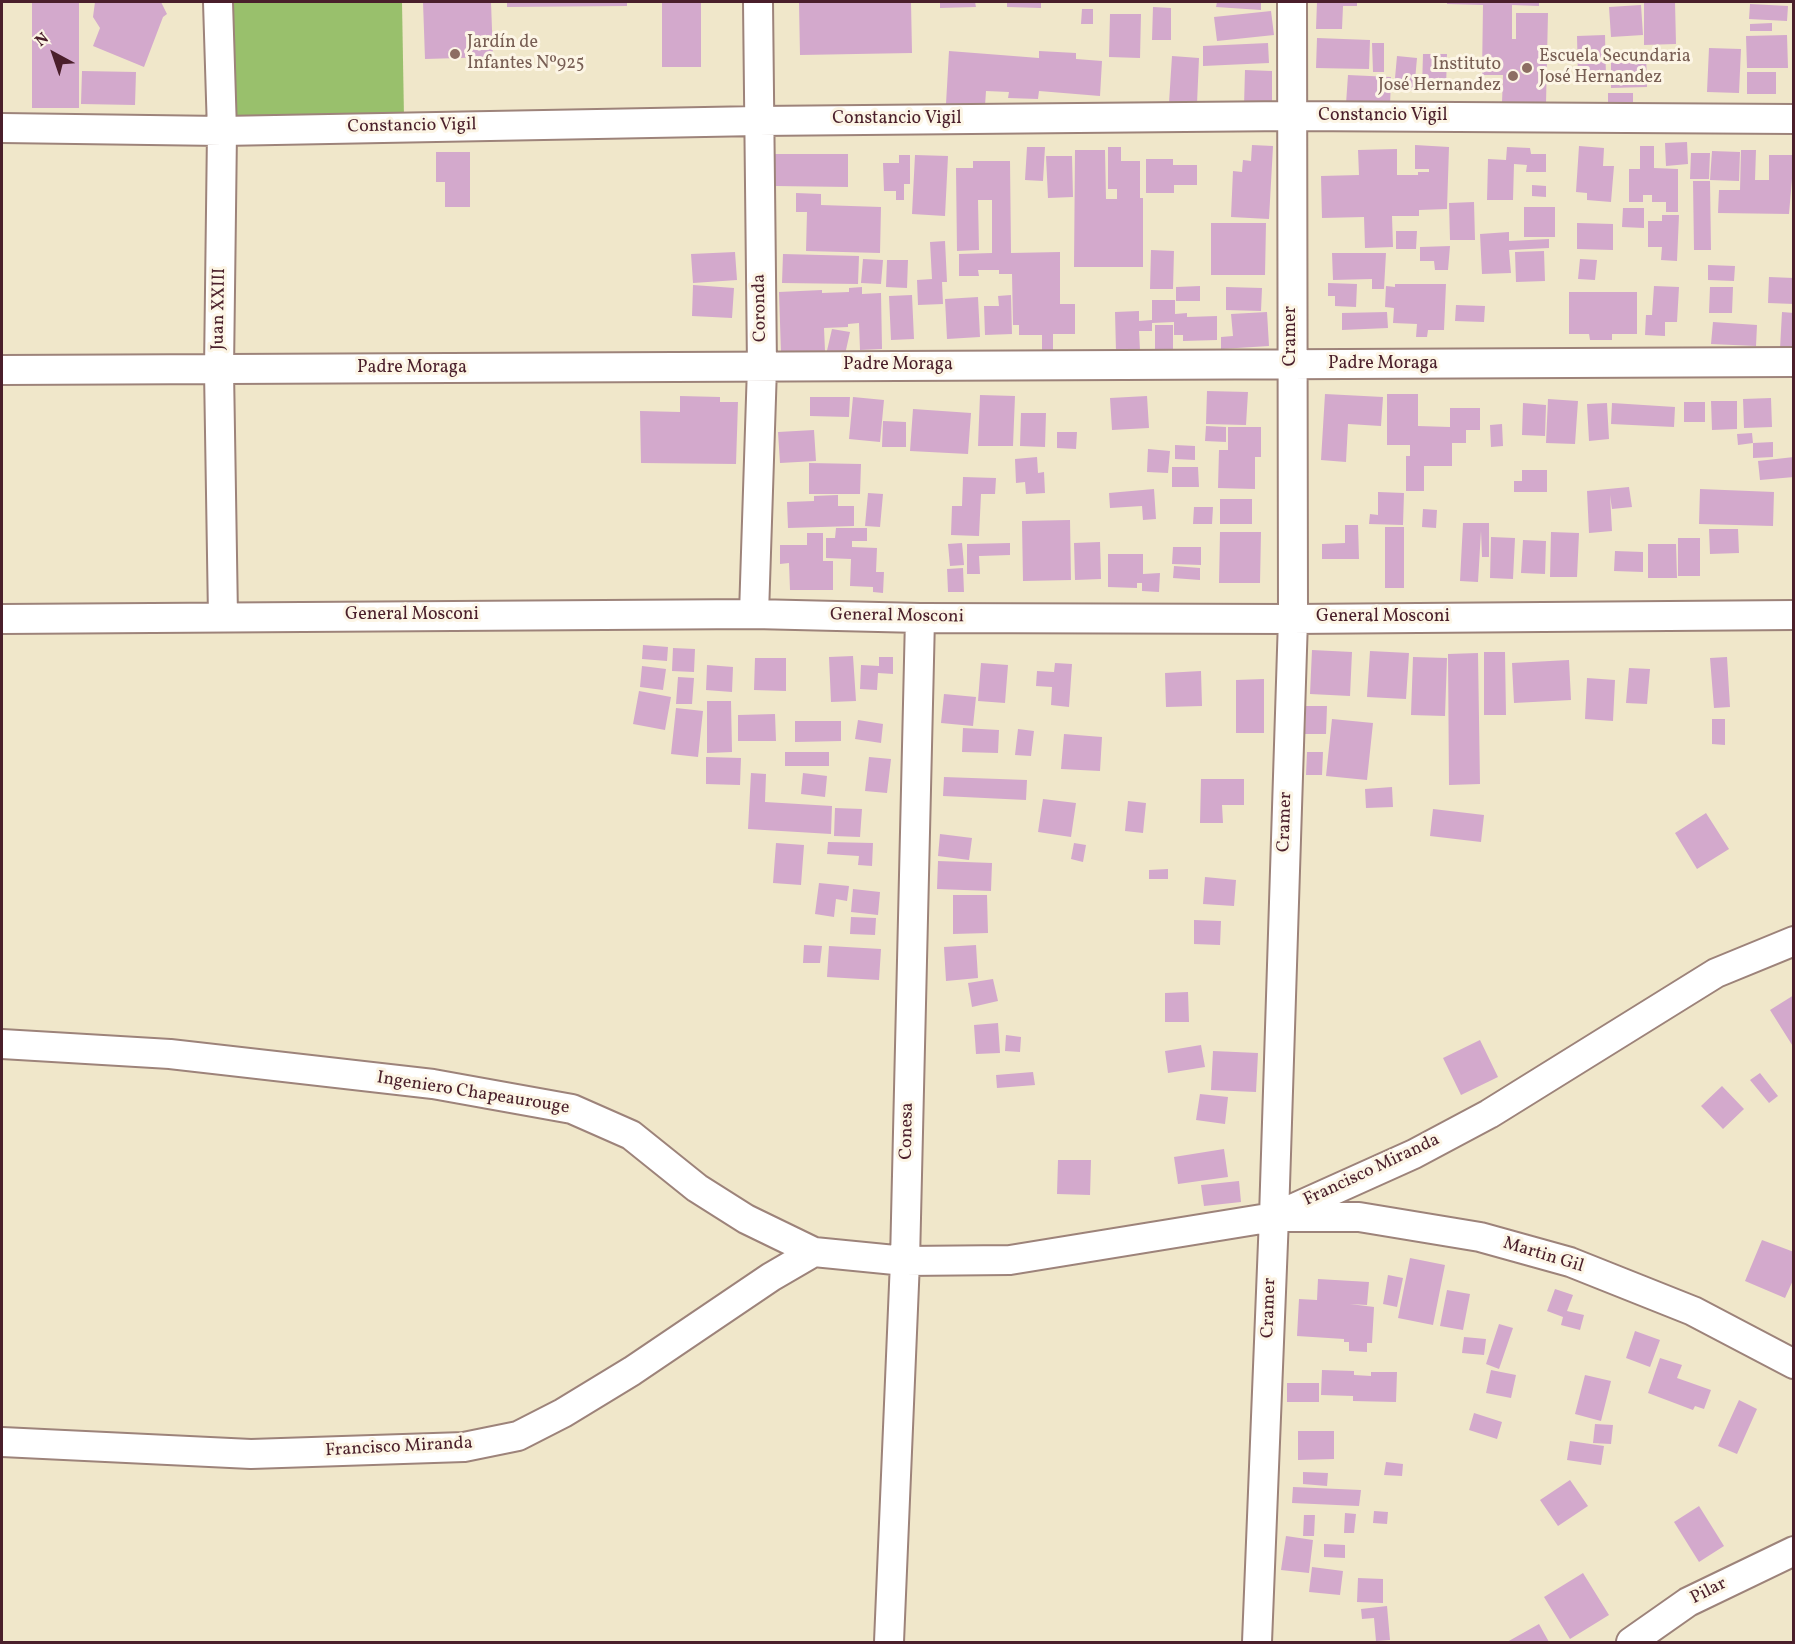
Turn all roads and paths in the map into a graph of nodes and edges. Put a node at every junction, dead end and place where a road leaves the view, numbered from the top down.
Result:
1 (218, 2) edge
2 (758, 2) edge
3 (1292, 2) edge
4 (1291, 116) junction
5 (1794, 119) edge
6 (758, 121) junction
7 (2, 128) edge
8 (222, 130) junction
9 (1794, 362) edge
10 (1292, 366) junction
11 (762, 367) junction
12 (2, 370) edge
13 (219, 370) junction
14 (754, 614) junction
15 (1794, 615) edge
16 (223, 617) junction
17 (920, 618) junction
18 (2, 619) edge
19 (1293, 619) junction
20 (1794, 941) edge
21 (2, 1044) edge
22 (1274, 1217) junction
23 (814, 1252) junction
24 (905, 1261) junction
25 (1794, 1364) edge
26 (2, 1442) edge
27 (1794, 1551) edge
28 (889, 1642) edge
29 (1257, 1642) edge
30 (1631, 1642) edge

1 - 8 street, Juan XXIII
2 - 6 street, Coronda
3 - 4 street, Cramer
4 - 5 street, Constancio Vigil
4 - 6 street, Constancio Vigil
4 - 10 street, Cramer
6 - 8 street, Constancio Vigil
6 - 11 street, Coronda
7 - 8 street, Constancio Vigil
8 - 13 street, Juan XXIII
9 - 10 street, Padre Moraga
10 - 11 street, Padre Moraga
10 - 19 street, Cramer
11 - 13 street, Padre Moraga
11 - 14 street, Coronda
12 - 13 street, Padre Moraga
13 - 16 street, Juan XXIII
14 - 16 street, General Mosconi
14 - 17 street, General Mosconi
15 - 19 street, General Mosconi
16 - 18 street, General Mosconi
17 - 19 street, General Mosconi
17 - 24 street, Conesa
19 - 22 street, Cramer
20 - 22 street, Francisco Miranda
21 - 23 street, Ingeniero Chapeaurouge
22 - 24 street, Francisco Miranda
22 - 25 street, Martin Gil
22 - 29 street, Cramer
23 - 24 street, Ingeniero Chapeaurouge
23 - 26 street, Francisco Miranda
24 - 28 street, Conesa
27 - 30 street, Pilar

